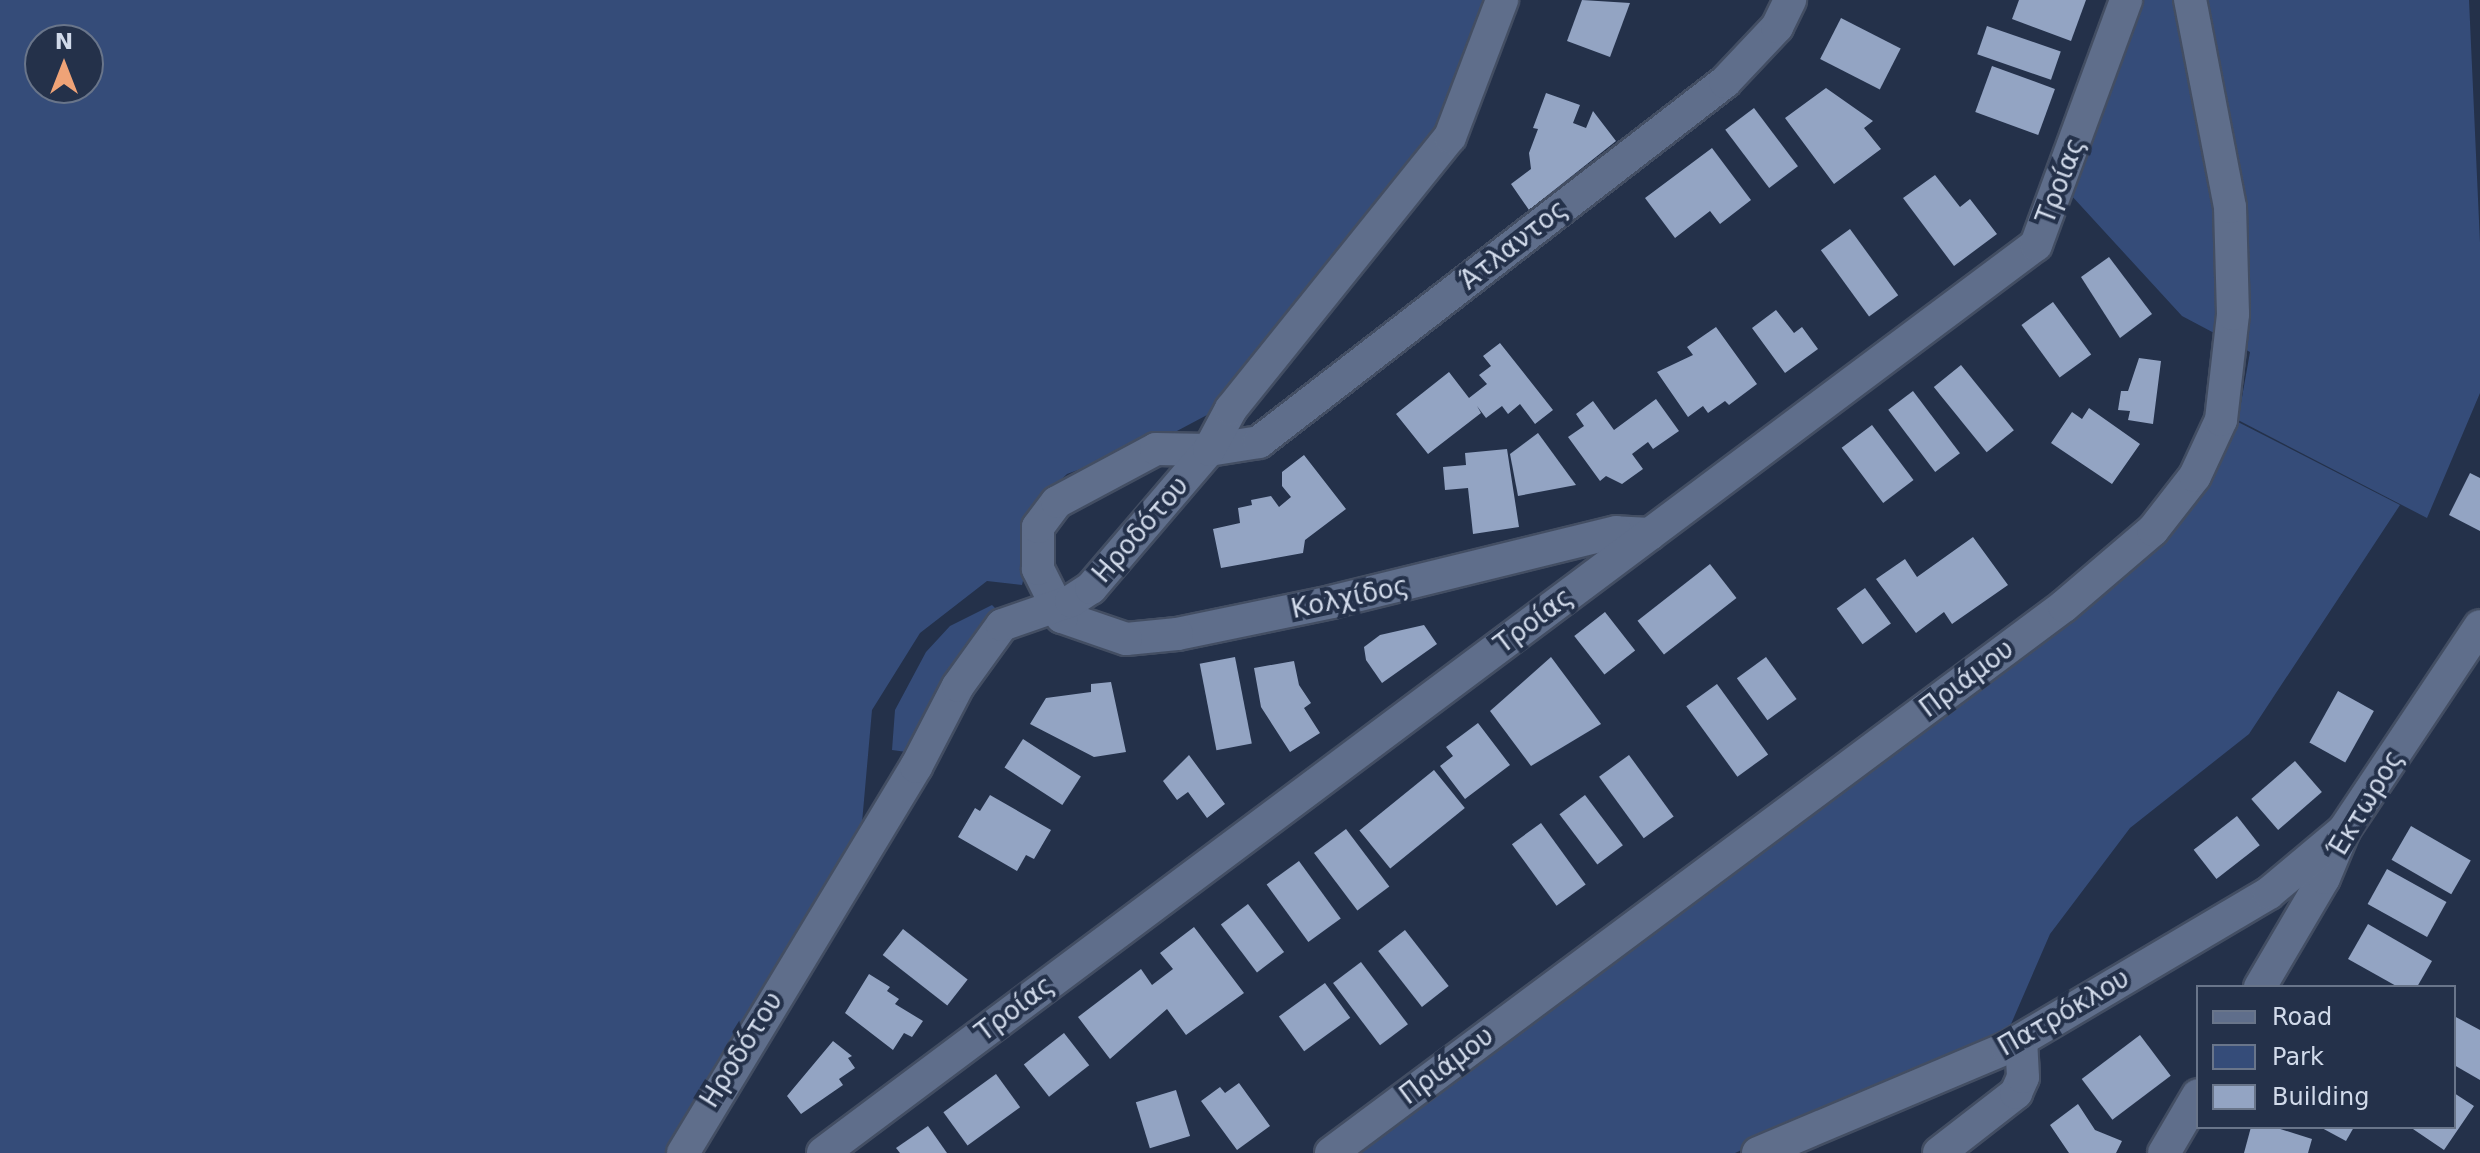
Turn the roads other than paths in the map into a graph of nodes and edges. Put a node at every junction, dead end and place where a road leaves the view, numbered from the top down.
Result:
1 (1502, 0) edge
2 (1790, 0) edge
3 (2126, 0) edge
4 (2190, 0) edge
5 (1209, 450) junction
6 (1650, 534) junction
7 (1053, 607) junction
8 (2480, 626) edge
9 (2344, 830) junction
10 (2261, 985) edge
11 (2021, 1040) junction
12 (2196, 1098) edge
13 (683, 1153) edge
14 (823, 1153) edge
15 (1331, 1153) edge
16 (1758, 1153) edge
17 (1939, 1153) edge
18 (2164, 1153) edge

1 - 5 street, Ηροδότου
2 - 5 street, Άτλαντος
3 - 6 street, Τροίας
4 - 15 street, Πριάμου
5 - 7 street, Ηροδότου
5 - 7 street, Άτλαντος
6 - 7 street, Κολχίδος
6 - 14 street, Τροίας
7 - 13 street, Ηροδότου
8 - 9 street, Έκτωρος
9 - 10 street, Έκτωρος
9 - 11 street, Πατρόκλου
11 - 16 street, Πατρόκλου
11 - 17 street
12 - 18 street

